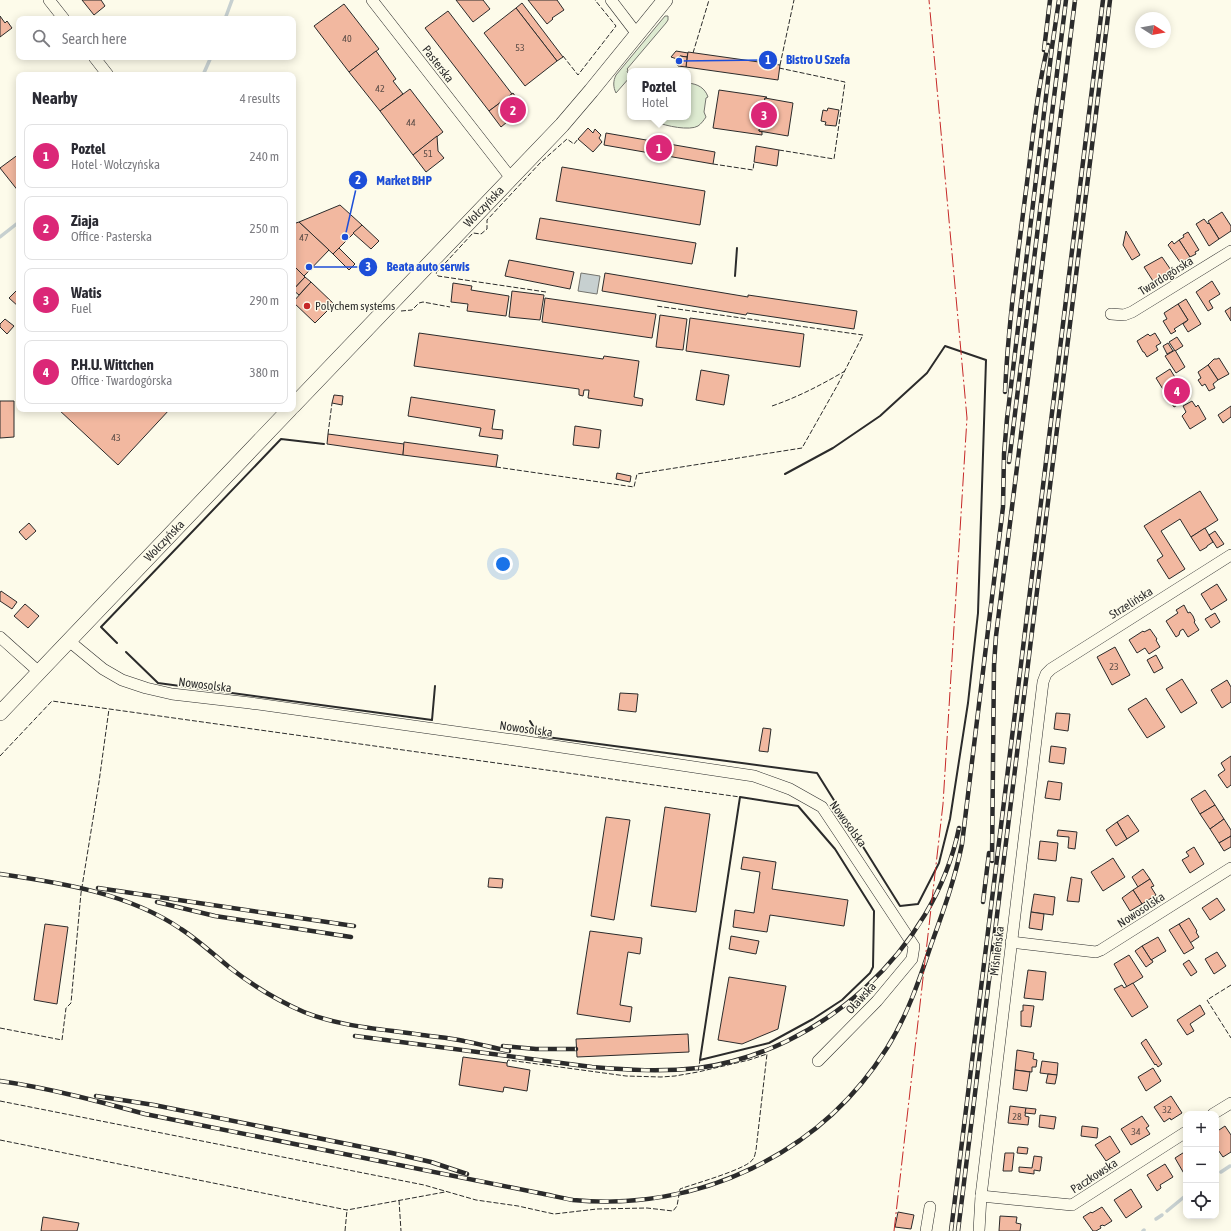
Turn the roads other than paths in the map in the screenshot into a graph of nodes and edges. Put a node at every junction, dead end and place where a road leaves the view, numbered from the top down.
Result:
1 (49, 0) edge
2 (372, 0) edge
3 (611, 0) edge
4 (665, 0) edge
5 (62, 16) edge
6 (637, 34) junction
7 (96, 60) edge
8 (106, 72) edge
9 (511, 178) junction
10 (1231, 251) edge
11 (1111, 314) dead end
12 (296, 403) edge
13 (287, 412) edge
14 (1231, 555) edge
15 (0, 637) edge
16 (69, 641) junction
17 (39, 672) junction
18 (1046, 674) joint
19 (0, 713) edge
20 (1231, 868) edge
21 (1011, 942) junction
22 (914, 946) joint
23 (818, 1061) dead end
24 (1231, 1103) edge
25 (1218, 1111) edge
26 (1183, 1134) edge
27 (981, 1196) junction
28 (930, 1207) dead end
29 (926, 1231) edge
30 (979, 1231) edge

1 - 5 street
2 - 9 street, Pasterska
3 - 6 street
4 - 6 street, Wołczyńska
6 - 9 street, Wołczyńska
7 - 8 street
9 - 12 street, Wołczyńska
10 - 11 street, Twardogórska
13 - 16 street, Wołczyńska
14 - 18 street, Strzelińska
15 - 17 street
16 - 17 street, Wołczyńska
16 - 22 street, Nowosolska
17 - 19 street, Wołczyńska
18 - 21 street, Miśnieńska
20 - 21 street, Nowosolska
21 - 27 street, Miśnieńska
22 - 23 street, Oławska
24 - 25 street
26 - 27 street, Paczkowska
27 - 30 street, Miśnieńska
28 - 29 street

